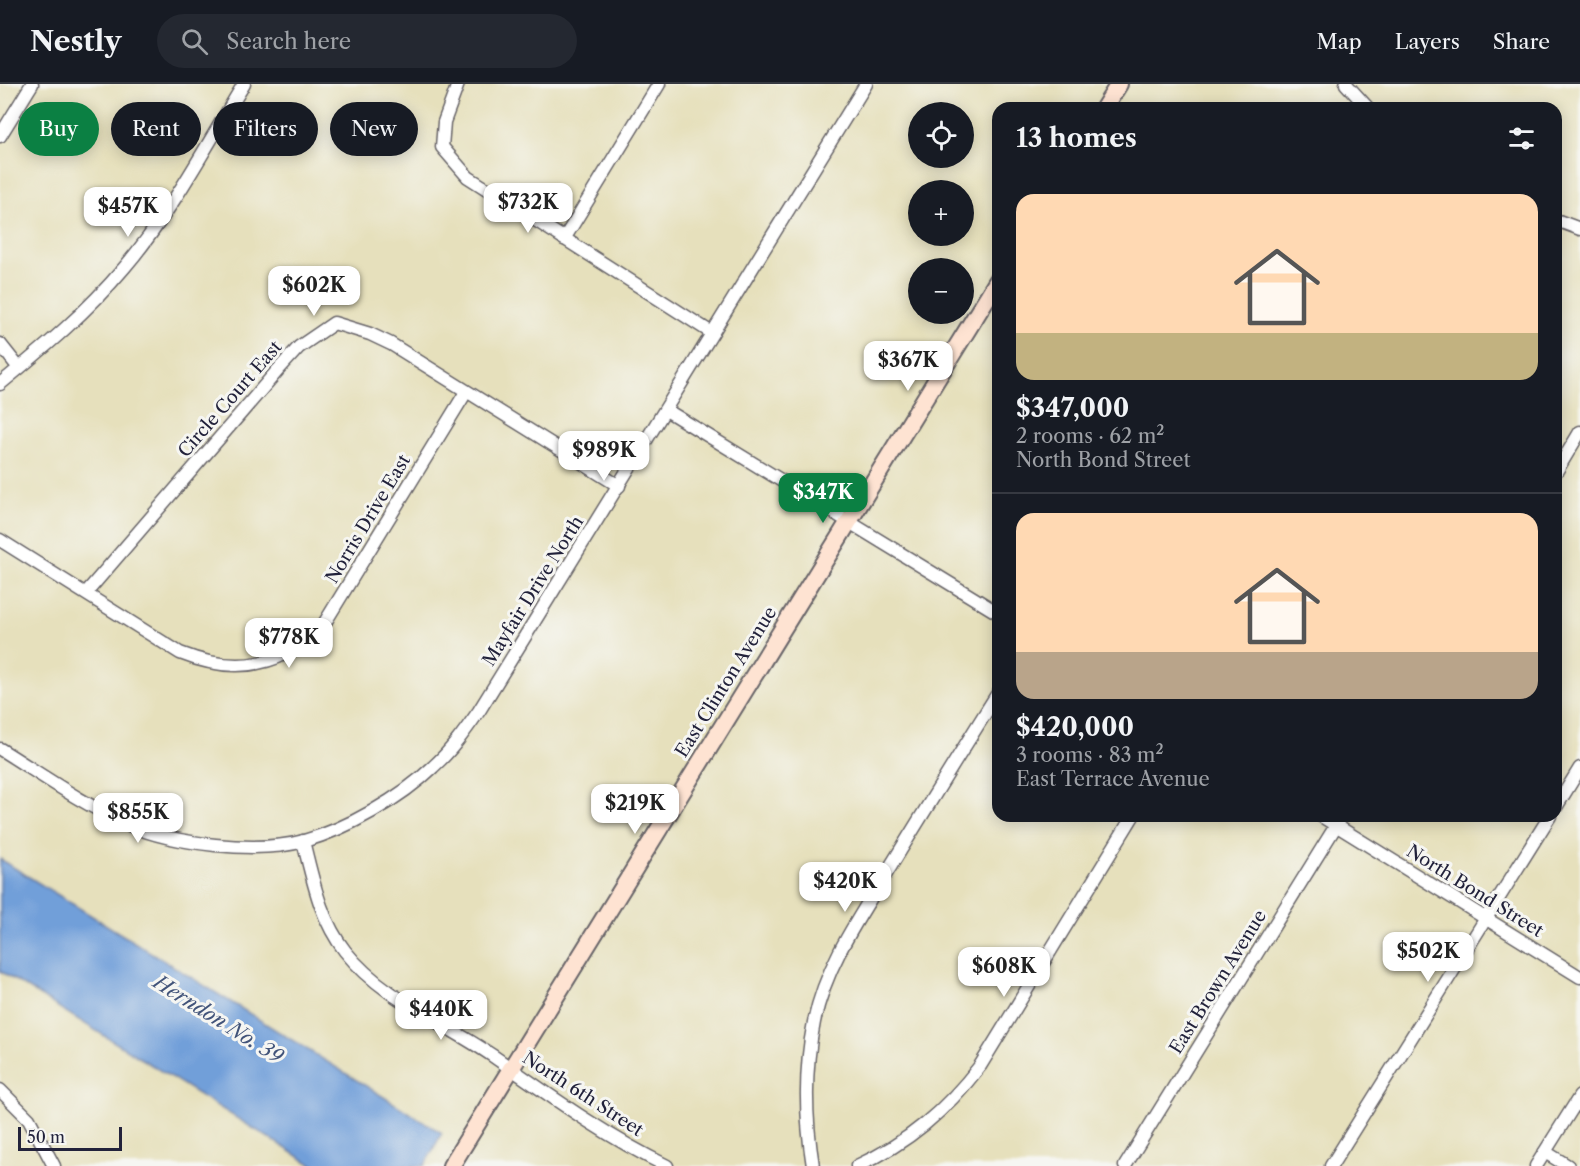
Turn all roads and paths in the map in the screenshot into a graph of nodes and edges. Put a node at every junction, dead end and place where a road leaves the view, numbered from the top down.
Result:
1 (32, 84) edge
2 (244, 84) edge
3 (458, 84) edge
4 (659, 84) edge
5 (866, 84) edge
6 (1119, 84) edge
7 (1346, 84) edge
8 (1108, 102) edge
9 (1362, 102) edge
10 (0, 136) edge
11 (1562, 222) edge
12 (1580, 229) edge
13 (564, 239) junction
14 (992, 290) edge
15 (712, 333) junction
16 (0, 344) edge
17 (20, 368) junction
18 (0, 384) edge
19 (466, 392) junction
20 (666, 410) junction
21 (1580, 432) edge
22 (1562, 462) edge
23 (619, 486) junction
24 (848, 521) junction
25 (0, 540) edge
26 (86, 593) junction
27 (992, 609) edge
28 (992, 703) edge
29 (0, 749) edge
30 (1580, 768) edge
31 (1562, 797) edge
32 (1129, 822) edge
33 (1338, 822) edge
34 (1340, 822) edge
35 (1546, 822) edge
36 (303, 842) junction
37 (1485, 919) junction
38 (1580, 977) edge
39 (511, 1070) junction
40 (0, 1090) edge
41 (1580, 1096) edge
42 (1545, 1152) junction
43 (54, 1166) edge
44 (451, 1166) edge
45 (667, 1166) edge
46 (813, 1166) edge
47 (858, 1166) edge
48 (1125, 1166) edge
49 (1331, 1166) edge
50 (1536, 1166) edge
51 (1568, 1166) edge

1 - 10 street
2 - 17 street
3 - 13 street
4 - 13 street
5 - 15 street, Mayfair Drive North
6 - 8 main road
7 - 9 street
11 - 12 street
13 - 15 street
14 - 24 main road, East Clinton Avenue
15 - 20 street, Mayfair Drive North
16 - 17 street
17 - 18 street
19 - 23 street, Circle Court East
19 - 26 street, Circle Court East
19 - 26 street, Norris Drive East
20 - 23 street, Mayfair Drive North
20 - 24 street
21 - 22 street
23 - 36 street, Mayfair Drive North
24 - 27 street
24 - 39 main road, East Clinton Avenue
25 - 26 street, Norris Drive East
28 - 46 street
29 - 36 street, Mayfair Drive North
30 - 31 street
32 - 47 street
33 - 48 street, East Brown Avenue
34 - 37 street, North Bond Street
35 - 37 street
36 - 39 street, North 6th Street
37 - 38 street, North Bond Street
37 - 49 street
39 - 44 main road, East Clinton Avenue
39 - 45 street, North 6th Street
40 - 43 street
41 - 42 street
42 - 50 street
42 - 51 street

